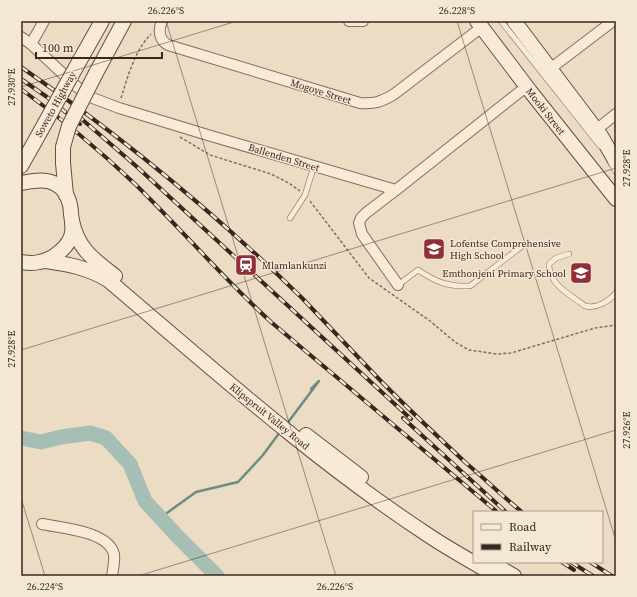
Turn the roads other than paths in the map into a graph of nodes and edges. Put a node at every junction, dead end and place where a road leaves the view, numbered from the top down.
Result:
1 (44, 21) edge
2 (102, 21) edge
3 (124, 21) edge
4 (349, 21) edge
5 (363, 21) edge
6 (501, 21) edge
7 (514, 21) edge
8 (613, 21) edge
9 (161, 23) edge
10 (481, 23) edge
11 (21, 37) edge
12 (32, 44) junction
13 (517, 64) dead end
14 (550, 69) junction
15 (531, 85) junction
16 (540, 93) dead end
17 (616, 114) edge
18 (596, 130) junction
19 (616, 162) edge
20 (21, 166) edge
21 (314, 166) junction
22 (616, 172) edge
23 (21, 183) edge
24 (616, 189) edge
25 (396, 190) junction
26 (66, 195) junction
27 (616, 199) edge
28 (290, 218) dead end
29 (72, 221) junction
30 (526, 243) dead end
31 (569, 254) dead end
32 (21, 262) edge
33 (42, 262) junction
34 (21, 273) edge
35 (398, 285) joint
36 (616, 293) edge
37 (264, 408) junction
38 (305, 440) junction
39 (42, 524) dead end
40 (473, 552) edge
41 (473, 562) edge
42 (474, 563) edge
43 (492, 563) edge
44 (112, 576) edge
45 (496, 576) edge
46 (514, 576) edge

1 - 12 street
2 - 20 main road, Soweto Highway, bridge
3 - 26 main road, Soweto Highway, bridge
4 - 5 street
6 - 22 lane
7 - 14 main road
8 - 14 street
9 - 10 street, Mogoye Street
10 - 13 lane
10 - 15 main road, Mooki Street
11 - 12 street, Ballenden Street
12 - 21 street, Ballenden Street
14 - 18 main road
15 - 25 street
15 - 27 main road, Mooki Street
16 - 24 lane, Mooki Street
17 - 18 street
18 - 19 main road
21 - 25 street, Ballenden Street
21 - 28 lane
23 - 26 main road
25 - 35 street
26 - 29 main road, Soweto Highway
29 - 33 main road
29 - 37 main road, Klipspruit Valley Road
30 - 35 lane
31 - 36 lane
32 - 33 main road, Klipspruit Valley Road
33 - 34 main road
33 - 37 main road, Klipspruit Valley Road
37 - 38 main road, Klipspruit Valley Road
38 - 40 main road, Klipspruit Valley Road
38 - 41 main road, Klipspruit Valley Road
39 - 44 street
42 - 45 main road, Klipspruit Valley Road
43 - 46 main road

